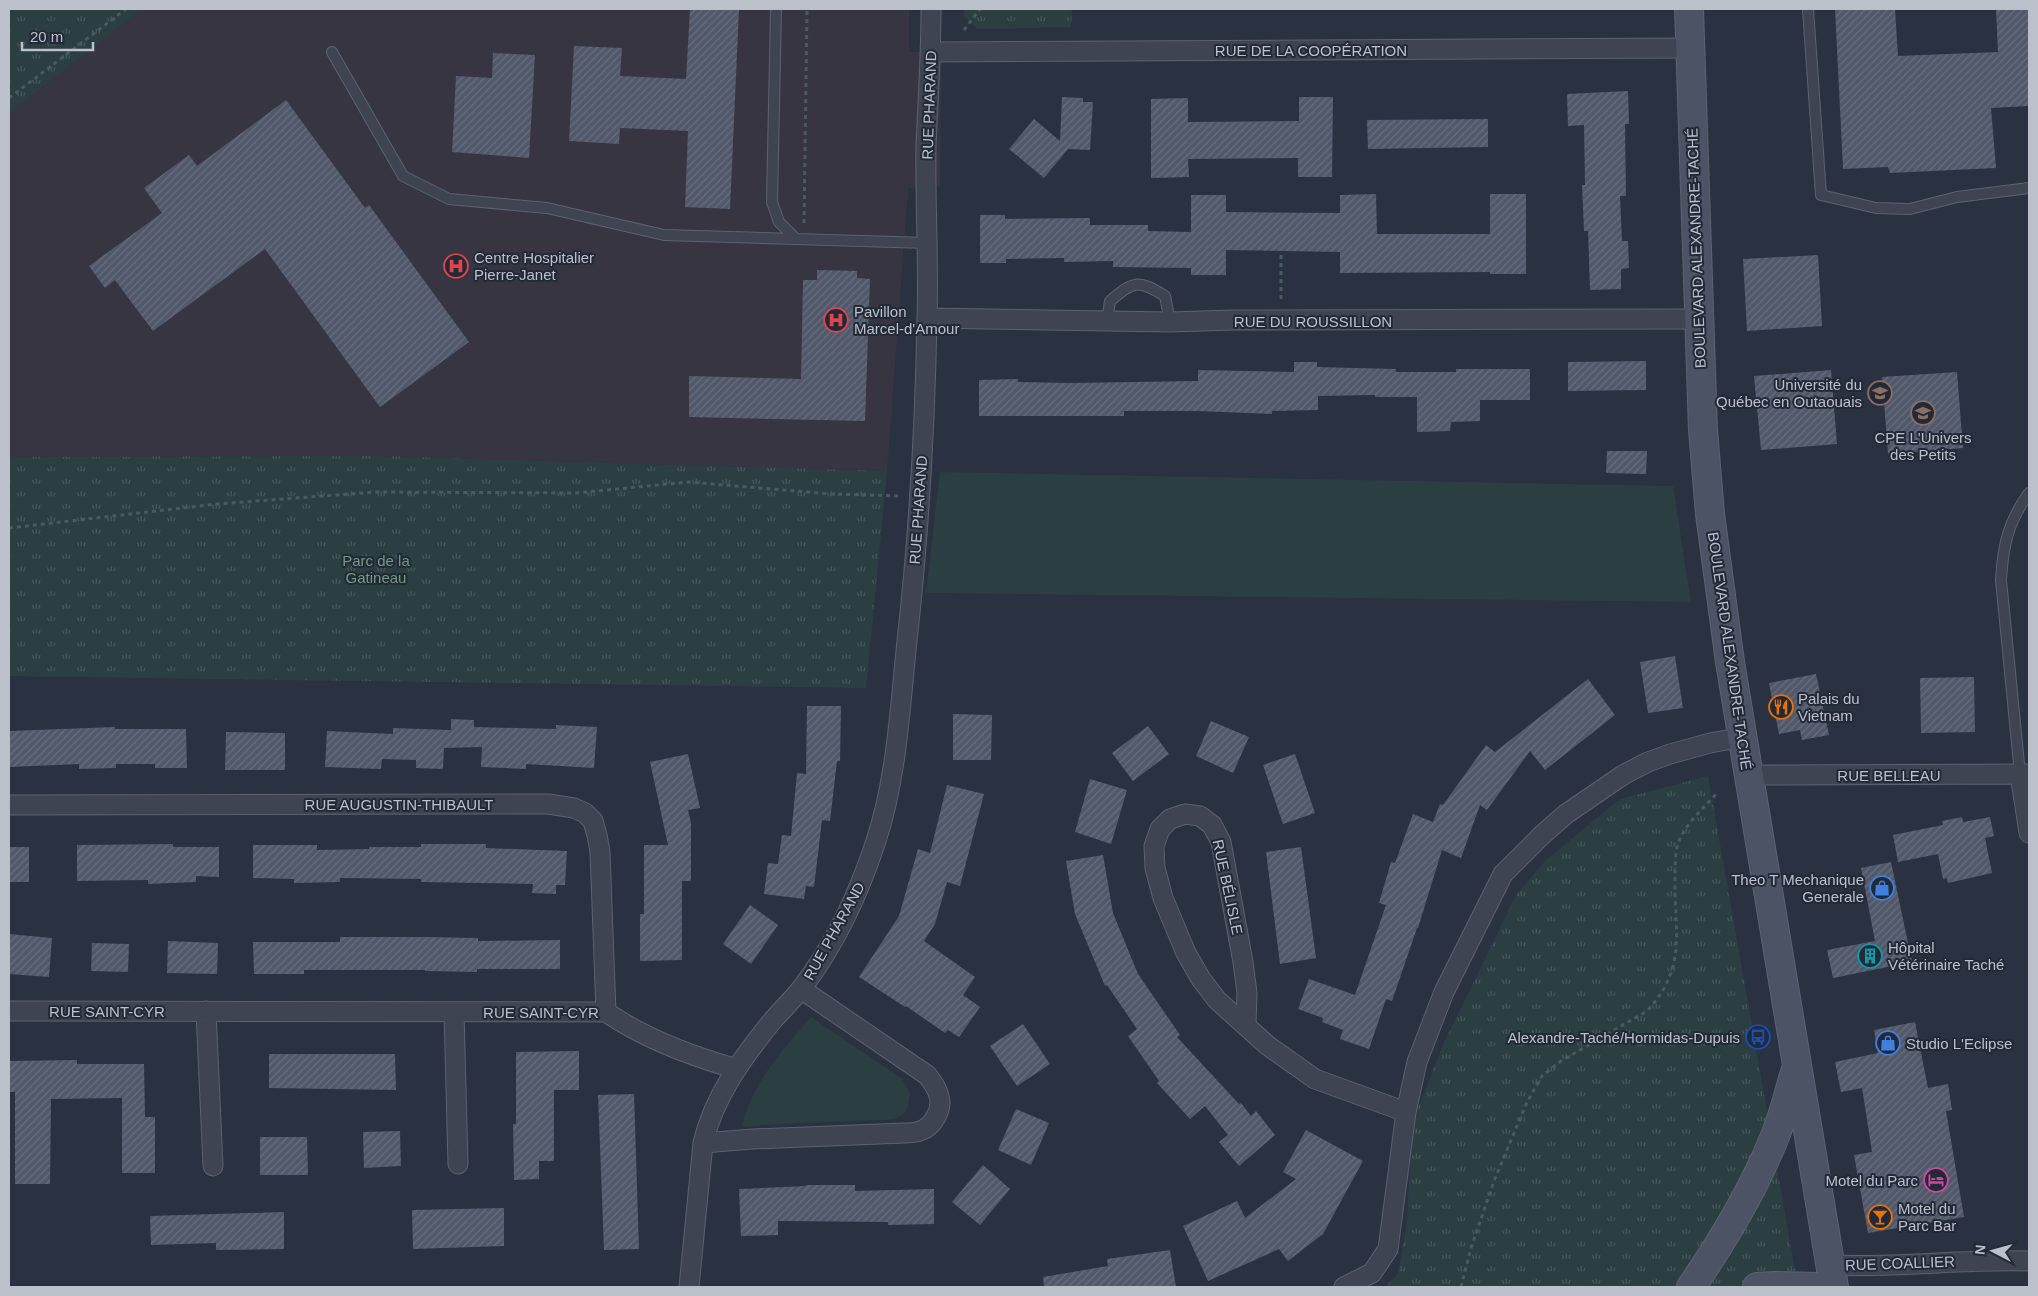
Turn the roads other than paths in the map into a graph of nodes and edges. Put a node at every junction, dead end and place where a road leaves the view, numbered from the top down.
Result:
1 (776, 9) edge
2 (931, 9) edge
3 (1689, 9) edge
4 (1808, 9) edge
5 (1690, 48) junction
6 (332, 52) dead end
7 (931, 52) junction
8 (2029, 188) edge
9 (796, 239) junction
10 (928, 243) junction
11 (927, 318) junction
12 (1698, 319) junction
13 (1107, 321) junction
14 (1170, 322) junction
15 (2029, 493) edge
16 (1743, 737) junction
17 (1748, 774) junction
18 (2024, 774) edge
19 (9, 805) edge
20 (2029, 833) edge
21 (801, 989) junction
22 (9, 1011) edge
23 (206, 1011) junction
24 (454, 1012) junction
25 (606, 1012) junction
26 (1246, 1025) junction
27 (1796, 1068) junction
28 (736, 1070) junction
29 (1406, 1112) junction
30 (703, 1143) junction
31 (458, 1164) dead end
32 (213, 1166) dead end
33 (2029, 1261) edge
34 (1828, 1280) edge
35 (689, 1287) edge
36 (1344, 1287) edge
37 (1691, 1287) edge
38 (1757, 1287) edge

1 - 9 lane
2 - 7 street, RUE PHARAND
3 - 5 main road, BOULEVARD ALEXANDRE-TACHÉ
4 - 8 lane
5 - 7 street, RUE DE LA COOPÉRATION
5 - 12 main road, BOULEVARD ALEXANDRE-TACHÉ
6 - 9 lane
7 - 10 street, RUE PHARAND
9 - 10 lane
10 - 11 street, RUE PHARAND
11 - 13 street, RUE DU ROUSSILLON
11 - 21 street, RUE PHARAND
12 - 14 street, RUE DU ROUSSILLON
12 - 16 main road, BOULEVARD ALEXANDRE-TACHÉ
13 - 14 street, RUE DU ROUSSILLON
13 - 14 lane
15 - 18 lane
16 - 17 main road, BOULEVARD ALEXANDRE-TACHÉ
16 - 29 street
17 - 18 street, RUE BELLEAU
17 - 27 main road, BOULEVARD ALEXANDRE-TACHÉ
18 - 20 street
19 - 25 street, RUE AUGUSTIN-THIBAULT
21 - 28 street, RUE PHARAND
21 - 30 street, RUE PHARAND
22 - 23 street, RUE SAINT-CYR
23 - 24 street, RUE SAINT-CYR
23 - 32 street
24 - 25 street, RUE SAINT-CYR
24 - 31 street
25 - 28 street, RUE SAINT-CYR
26 - 26 street, RUE BÉLISLE
26 - 29 street, RUE BÉLISLE
27 - 34 main road, BOULEVARD ALEXANDRE-TACHÉ
27 - 37 main road
28 - 30 street, RUE PHARAND
29 - 36 street
30 - 35 street, RUE PHARAND
33 - 34 street, RUE COALLIER
34 - 38 main road

